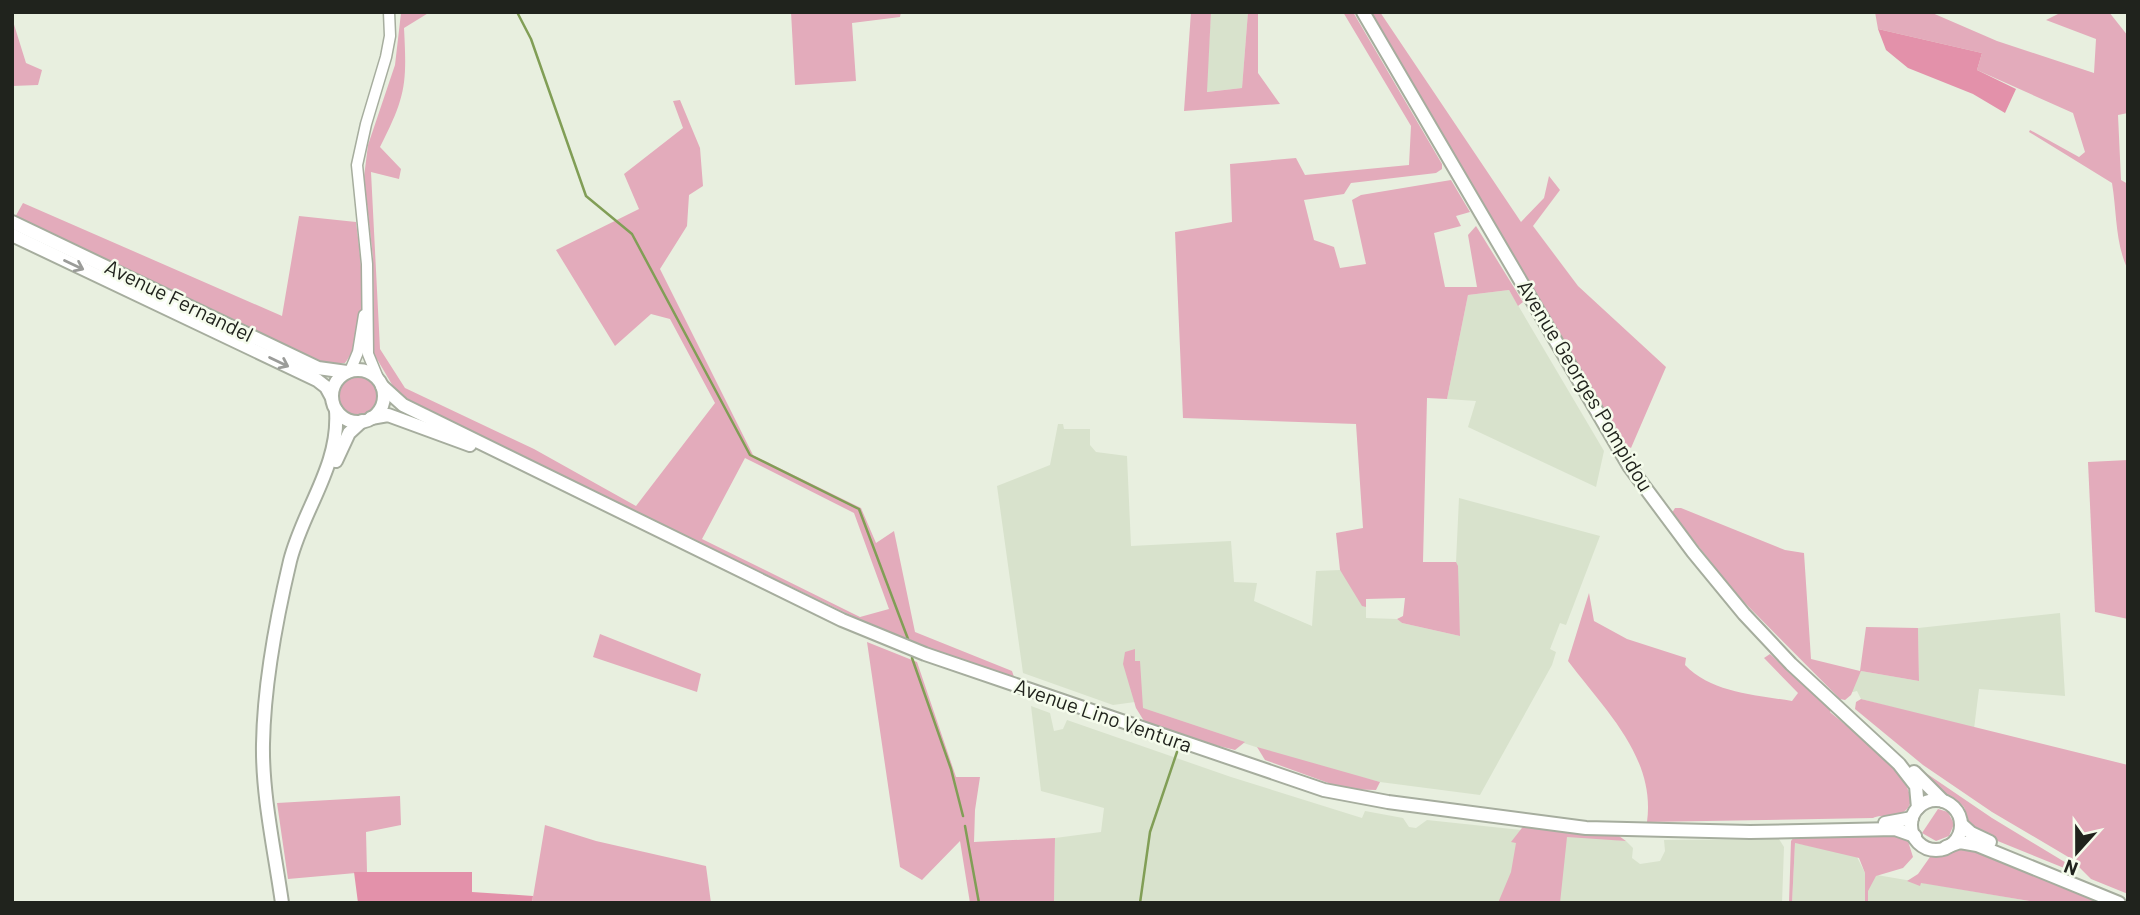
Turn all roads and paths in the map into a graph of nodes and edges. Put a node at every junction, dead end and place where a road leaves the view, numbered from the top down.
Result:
1 (389, 12) edge
2 (1363, 12) edge
3 (12, 222) edge
4 (12, 234) edge
5 (368, 294) junction
6 (349, 371) junction
7 (381, 384) junction
8 (334, 404) junction
9 (367, 420) junction
10 (529, 468) junction
11 (327, 473) junction
12 (1856, 722) junction
13 (1943, 801) junction
14 (1915, 813) junction
15 (1961, 824) junction
16 (1713, 830) junction
17 (1915, 836) junction
18 (1946, 847) junction
19 (2128, 898) edge
20 (282, 903) edge
21 (2119, 903) edge

1 - 5 street
2 - 12 main road, Avenue Georges Pompidou
3 - 6 main road, Avenue Fernandel
4 -> 8 main road, Avenue Fernandel
5 - 6 street
5 - 7 street
6 - 7 main road
6 - 8 main road
7 - 9 main road
7 - 10 main road, Avenue Lino Ventura
8 - 9 main road
8 - 11 main road
9 - 10 main road, Avenue Lino Ventura
9 - 11 main road
10 - 16 main road, Avenue Lino Ventura
11 - 20 main road
12 - 13 main road, Avenue Georges Pompidou
12 - 14 main road, Avenue Georges Pompidou
13 - 14 main road
13 - 15 main road
14 - 16 main road, Avenue Lino Ventura
14 - 17 main road
15 - 18 main road
15 - 19 main road
16 - 17 main road, Avenue Lino Ventura
17 - 18 main road
18 - 21 main road

